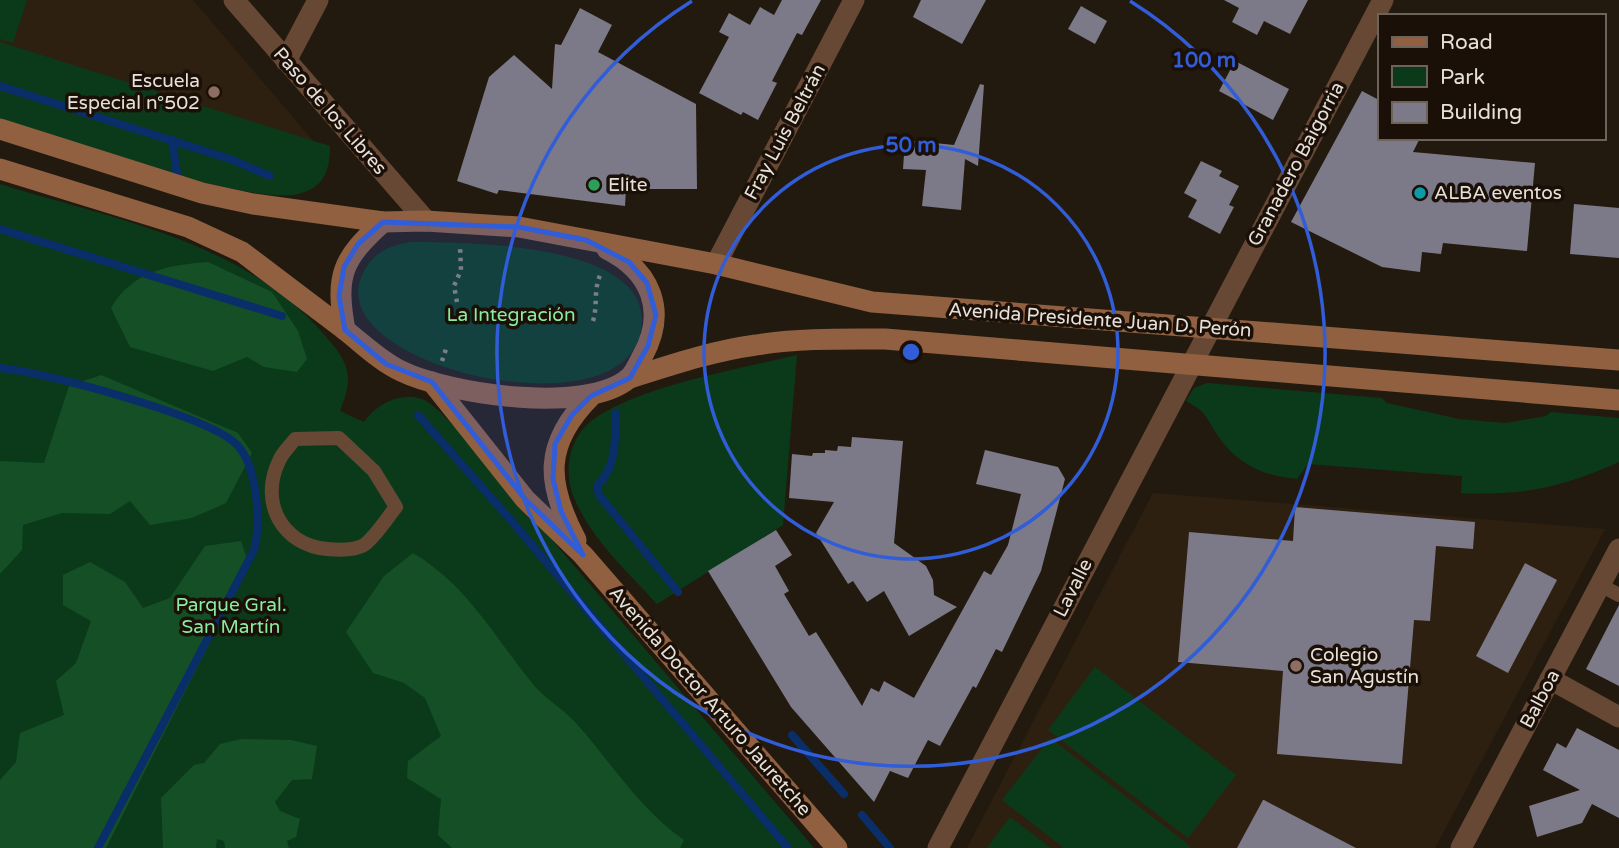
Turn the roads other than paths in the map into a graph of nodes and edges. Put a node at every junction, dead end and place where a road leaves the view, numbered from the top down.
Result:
1 (234, 0) edge
2 (318, 0) edge
3 (854, 0) edge
4 (1383, 0) edge
5 (286, 61) junction
6 (0, 130) edge
7 (0, 169) edge
8 (426, 221) junction
9 (383, 222) junction
10 (586, 240) junction
11 (716, 264) junction
12 (1210, 328) junction
13 (345, 330) junction
14 (1619, 360) edge
15 (1189, 366) junction
16 (630, 378) junction
17 (432, 382) junction
18 (590, 396) junction
19 (1619, 400) edge
20 (295, 439) joint
21 (1619, 550) edge
22 (583, 555) junction
23 (1610, 590) edge
24 (1550, 680) junction
25 (1619, 717) edge
26 (837, 848) edge
27 (938, 848) edge
28 (1461, 848) edge

1 - 5 street, Paso de los Libres
2 - 5 street
3 - 11 street, Fray Luis Beltrán
4 - 12 street, Granadero Baigorria
5 - 8 street, Paso de los Libres
6 - 9 main road, Avenida Presidente Juan D. Perón
7 - 13 main road, Avenida Presidente Juan D. Perón
8 - 9 main road, Avenida Presidente Juan D. Perón
8 - 10 main road, Avenida Presidente Juan D. Perón
9 - 13 main road
10 - 11 main road, Avenida Presidente Juan D. Perón
10 - 16 main road, Avenida Presidente Juan D. Perón
11 - 12 main road, Avenida Presidente Juan D. Perón
12 - 14 main road, Avenida Presidente Juan D. Perón
12 - 15 street, Lavalle
13 - 17 main road, Avenida Presidente Juan D. Perón
15 - 16 main road, Avenida Presidente Juan D. Perón
15 - 19 main road, Avenida Presidente Juan D. Perón
15 - 27 street, Lavalle
16 - 18 main road, Avenida Presidente Juan D. Perón
17 - 18 main road, Avenida Presidente Juan D. Perón
17 - 22 main road, Avenida Doctor Arturo Jauretche
18 - 22 main road, Avenida Doctor Arturo Jauretche
20 - 20 lane
21 - 23 street, Balboa
22 - 26 main road, Avenida Doctor Arturo Jauretche
23 - 24 street, Balboa
24 - 25 street
24 - 28 street, Balboa

